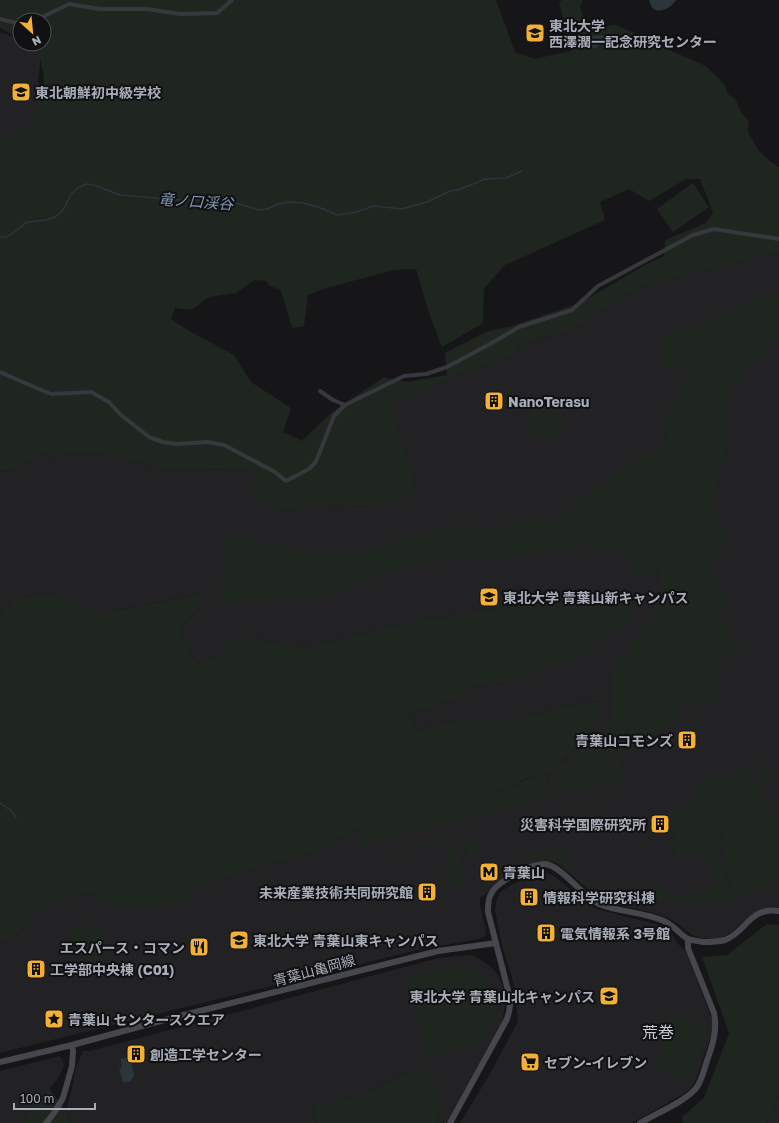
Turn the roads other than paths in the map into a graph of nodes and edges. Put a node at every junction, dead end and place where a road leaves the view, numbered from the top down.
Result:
1 (232, 0) edge
2 (52, 12) edge
3 (0, 20) edge
4 (12, 22) edge
5 (779, 239) edge
6 (0, 372) edge
7 (320, 391) dead end
8 (345, 406) junction
9 (779, 911) edge
10 (688, 939) junction
11 (496, 943) junction
12 (72, 1045) junction
13 (0, 1062) edge
14 (46, 1123) edge
15 (450, 1123) edge
16 (640, 1123) edge

1 - 2 street
3 - 4 street
5 - 8 street
6 - 8 street
7 - 8 street
9 - 10 street
10 - 11 street
10 - 16 street
11 - 12 street, 青葉山亀岡線
11 - 15 street
12 - 13 street, 青葉山亀岡線
12 - 14 street

